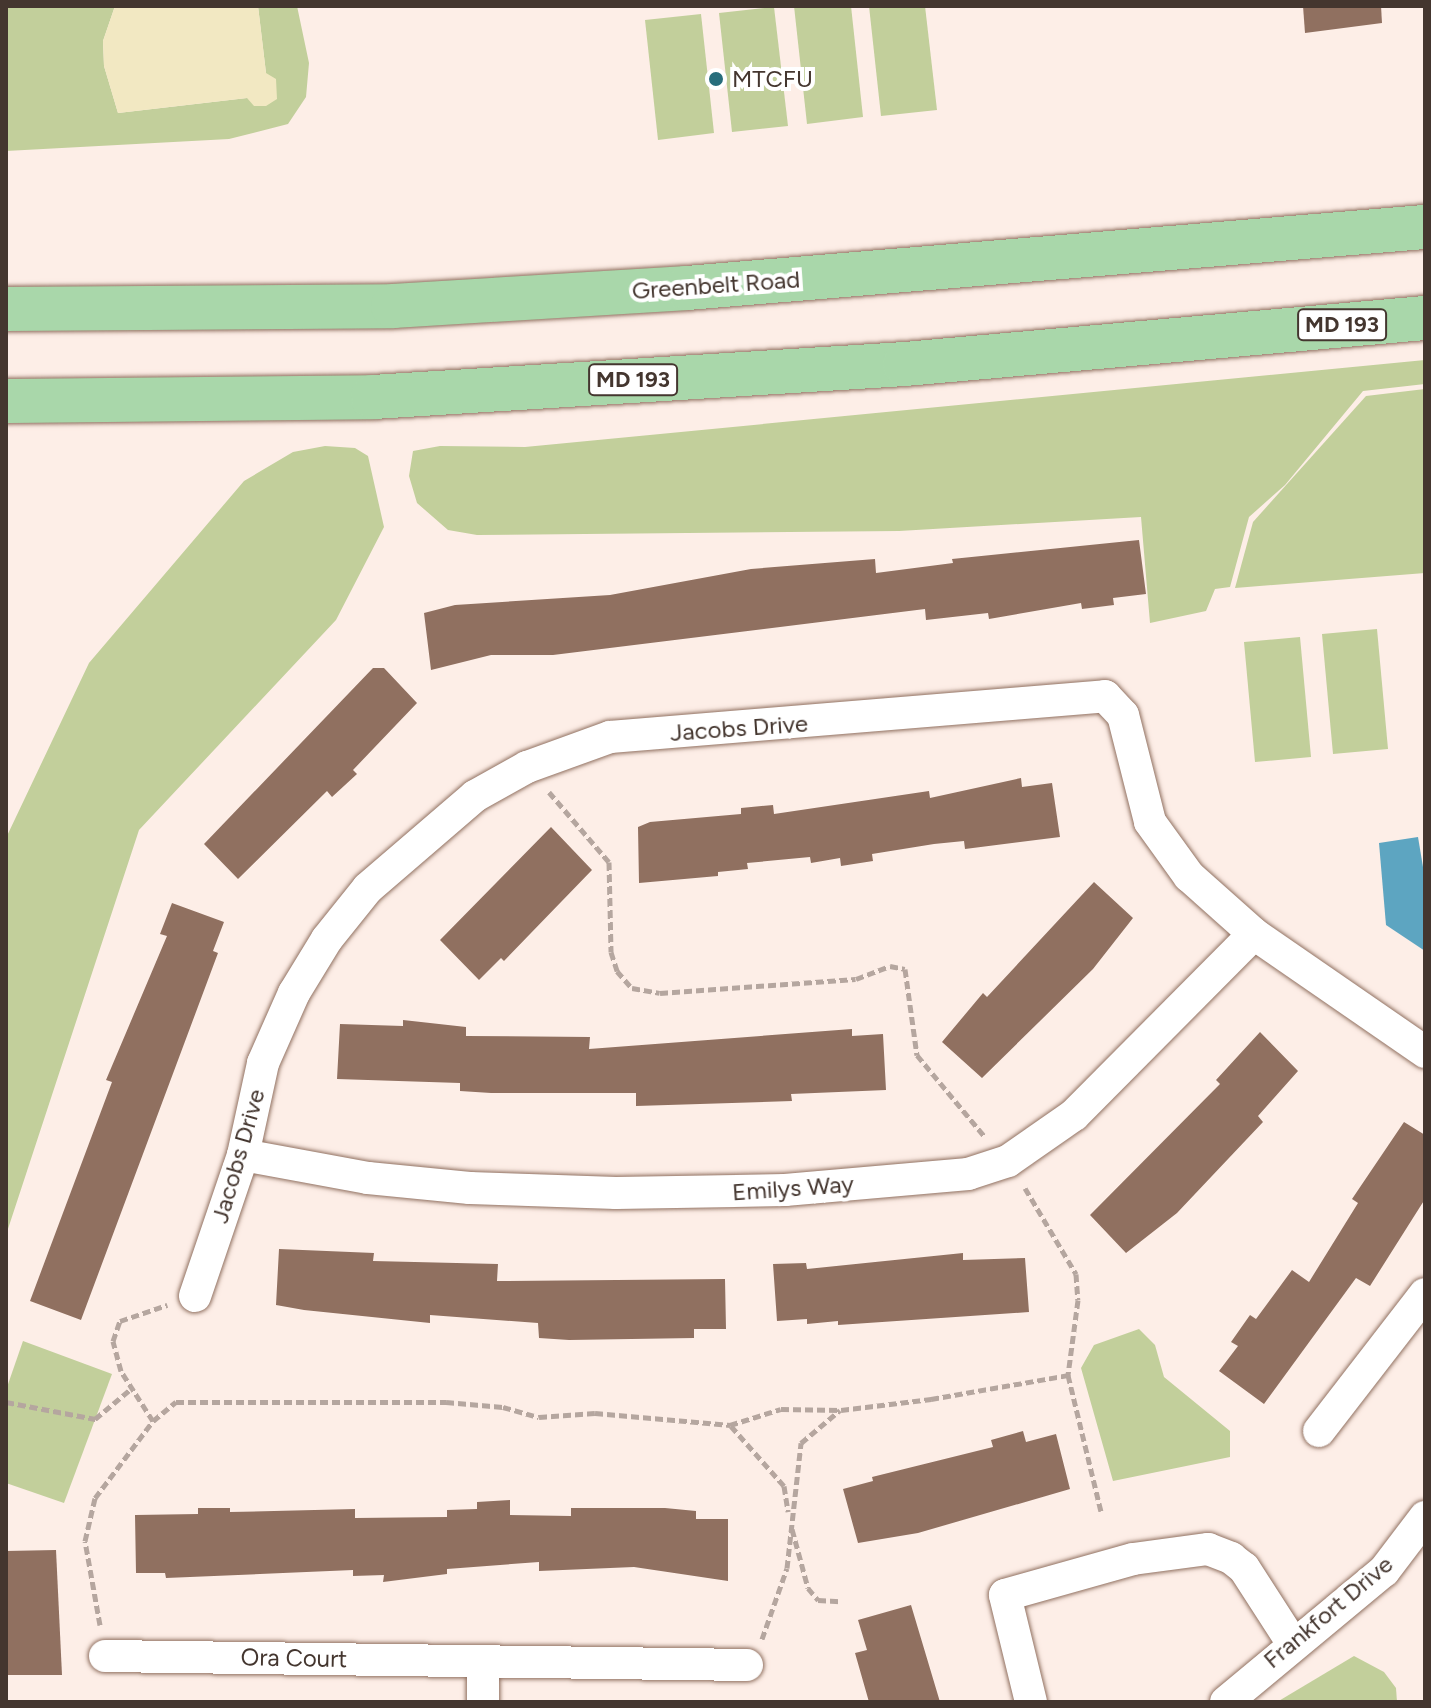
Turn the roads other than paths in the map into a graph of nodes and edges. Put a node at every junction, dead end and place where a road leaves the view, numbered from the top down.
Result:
1 (1425, 227) edge
2 (6, 309) edge
3 (1425, 318) edge
4 (6, 401) edge
5 (1254, 934) junction
6 (1425, 1052) edge
7 (243, 1155) junction
8 (1425, 1294) edge
9 (195, 1296) road end
10 (1319, 1431) dead end
11 (1425, 1517) edge
12 (1293, 1644) junction
13 (105, 1656) road end
14 (483, 1661) junction
15 (747, 1665) road end
16 (483, 1702) edge
17 (1031, 1702) edge
18 (1226, 1702) edge

1 - 2 main road, Greenbelt Road
3 - 4 main road, MD 193
5 - 6 street, Jacobs Drive
5 - 7 street, Emilys Way
5 - 7 street, Jacobs Drive
7 - 9 street, Jacobs Drive
8 - 10 street
11 - 12 street, Frankfort Drive
12 - 17 street
12 - 18 street, Frankfort Drive
13 - 14 street, Ora Court
14 - 15 street, Ora Court
14 - 16 street

